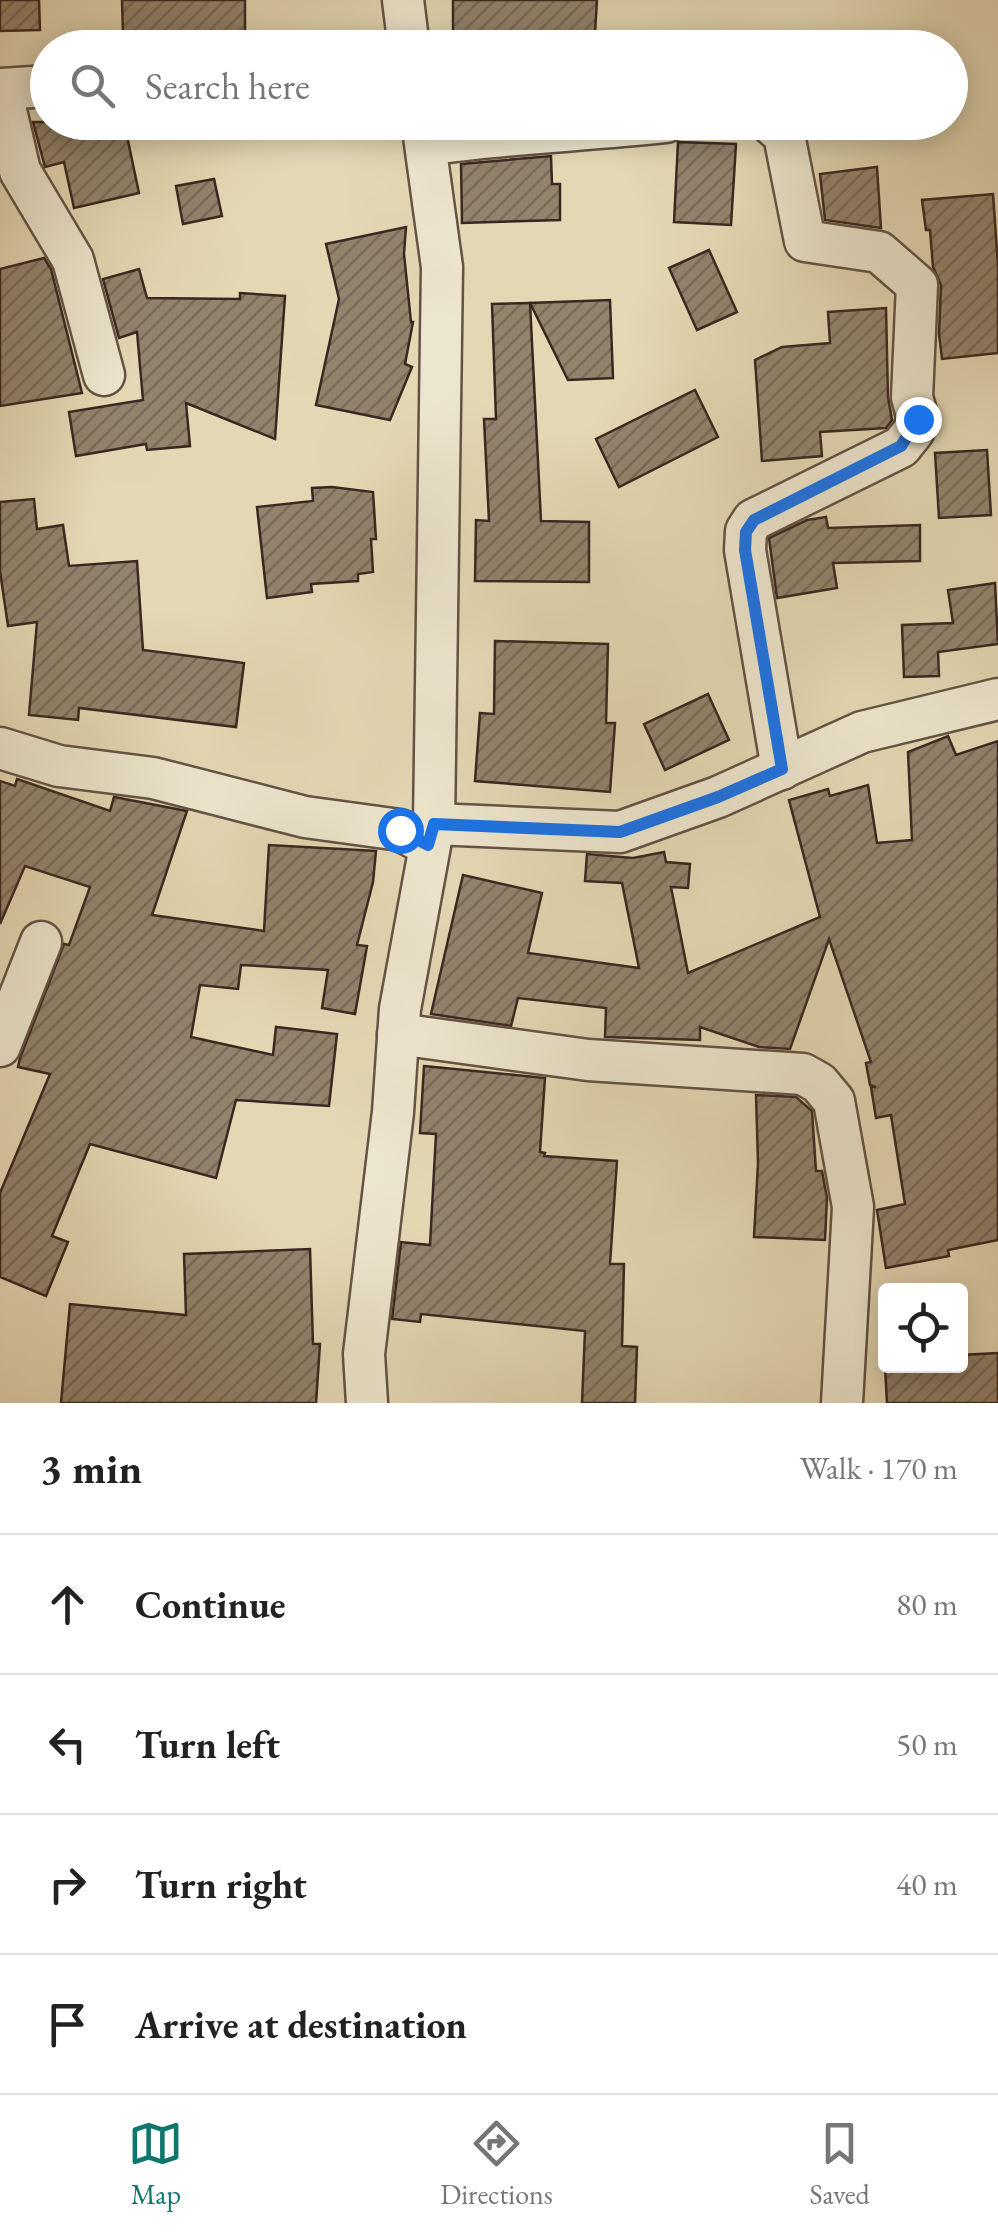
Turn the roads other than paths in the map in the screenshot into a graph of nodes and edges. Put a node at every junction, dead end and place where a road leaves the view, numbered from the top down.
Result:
1 (403, 0) edge
2 (407, 30) edge
3 (30, 88) edge
4 (425, 140) edge
5 (785, 140) edge
6 (104, 374) dead end
7 (998, 699) edge
8 (0, 748) edge
9 (782, 769) junction
10 (431, 834) junction
11 (41, 942) dead end
12 (398, 1034) junction
13 (0, 1046) edge
14 (366, 1403) edge
15 (842, 1403) edge

1 - 2 street
3 - 6 street
4 - 10 street
5 - 9 street
7 - 9 street
8 - 10 street
9 - 10 street
10 - 12 street
11 - 13 street
12 - 14 street
12 - 15 street

